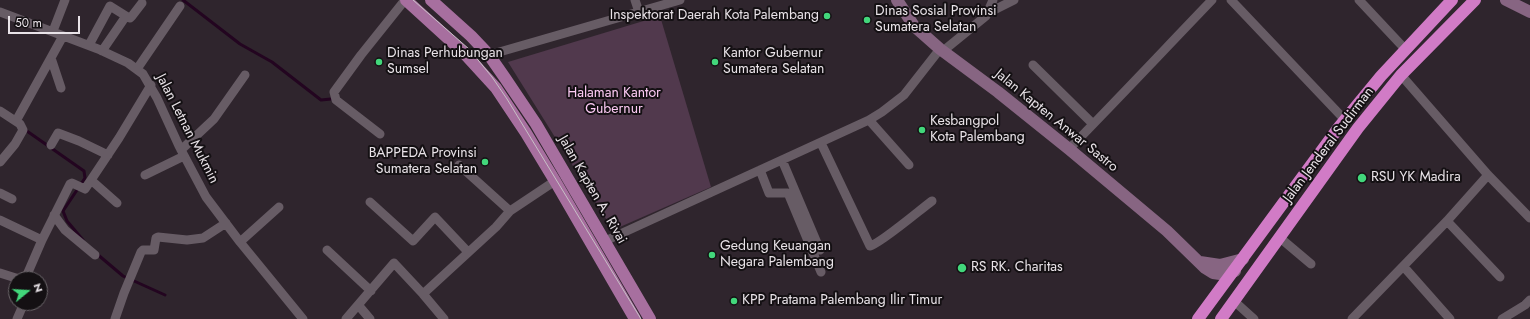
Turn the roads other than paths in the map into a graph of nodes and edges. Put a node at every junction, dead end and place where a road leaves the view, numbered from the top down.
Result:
1 (65, 0) edge
2 (405, 0) edge
3 (430, 0) edge
4 (635, 0) edge
5 (680, 0) edge
6 (897, 0) edge
7 (993, 0) edge
8 (1014, 0) edge
9 (1212, 0) edge
10 (1231, 0) edge
11 (1359, 0) edge
12 (1452, 0) edge
13 (1475, 0) edge
14 (1506, 0) edge
15 (142, 3) dead end
16 (180, 6) dead end
17 (0, 12) edge
18 (639, 12) junction
19 (1530, 12) edge
20 (988, 13) junction
21 (126, 16) junction
22 (52, 31) junction
23 (63, 36) junction
24 (88, 46) junction
25 (1405, 49) junction
26 (942, 50) junction
27 (102, 51) junction
28 (504, 51) junction
29 (489, 55) junction
30 (51, 58) junction
31 (474, 65) junction
32 (1033, 65) dead end
33 (137, 69) junction
34 (245, 75) dead end
35 (1401, 75) junction
36 (505, 78) junction
37 (150, 85) junction
38 (61, 88) dead end
39 (0, 111) edge
40 (869, 120) junction
41 (1345, 120) junction
42 (1093, 124) junction
43 (20, 125) junction
44 (380, 134) dead end
45 (822, 143) junction
46 (51, 145) dead end
47 (1069, 149) junction
48 (183, 153) junction
49 (108, 155) junction
50 (782, 160) junction
51 (0, 162) edge
52 (909, 165) dead end
53 (459, 166) dead end
54 (760, 170) junction
55 (145, 175) dead end
56 (1488, 175) junction
57 (91, 180) junction
58 (555, 181) junction
59 (0, 193) edge
60 (12, 199) dead end
61 (932, 201) dead end
62 (370, 202) dead end
63 (117, 203) dead end
64 (279, 207) dead end
65 (510, 211) junction
66 (54, 215) junction
67 (1530, 218) edge
68 (0, 220) edge
69 (1447, 221) junction
70 (226, 223) junction
71 (1279, 237) junction
72 (42, 240) junction
73 (605, 241) junction
74 (240, 242) junction
75 (327, 250) dead end
76 (820, 250) dead end
77 (468, 252) junction
78 (95, 256) dead end
79 (1243, 259) junction
80 (1200, 262) junction
81 (1311, 264) dead end
82 (1404, 267) junction
83 (29, 271) edge
84 (1235, 271) junction
85 (821, 272) dead end
86 (1500, 277) dead end
87 (1248, 281) junction
88 (371, 291) junction
89 (423, 294) junction
90 (1530, 300) edge
91 (1234, 301) junction
92 (358, 306) junction
93 (115, 319) edge
94 (302, 319) edge
95 (346, 319) edge
96 (370, 319) edge
97 (444, 319) edge
98 (636, 319) edge
99 (650, 319) edge
100 (1198, 319) edge
101 (1221, 319) edge
102 (1254, 319) edge
103 (1352, 319) edge
104 (1450, 319) edge
105 (1502, 319) edge

1 - 22 street
2 - 31 main road, Jalan Kapten A. Rivai
2 - 44 street
3 - 29 main road, Jalan Kapten A. Rivai
4 - 18 street
5 - 18 street
6 - 26 street, Jalan Kapten Anwar Sastro
7 - 20 street
8 - 20 street
9 - 42 street
10 - 41 street
11 - 25 street
12 - 25 highway, Jalan Jenderal Sudirman
13 - 35 highway, Jalan Jenderal Sudirman
14 - 19 street
15 - 21 street
16 - 33 street
17 - 22 street, Jalan Letnan Mukmin
18 - 28 street
20 - 26 street
21 - 24 street
21 - 27 street
22 - 23 street, Jalan Letnan Mukmin
23 - 24 street, Jalan Letnan Mukmin
23 - 30 street
24 - 27 street, Jalan Letnan Mukmin
25 - 41 highway, Jalan Jenderal Sudirman
26 - 40 street
26 - 47 street, Jalan Kapten Anwar Sastro
27 - 33 street, Jalan Letnan Mukmin
28 - 29 street
28 - 36 street
29 - 31 main road
29 - 36 main road, Jalan Kapten A. Rivai
30 - 38 street
30 - 43 street
31 - 58 main road, Jalan Kapten A. Rivai
32 - 42 street
33 - 37 street, Jalan Letnan Mukmin
34 - 48 street
35 - 56 street
35 - 71 highway, Jalan Jenderal Sudirman
36 - 73 main road, Jalan Kapten A. Rivai
37 - 48 street, Jalan Letnan Mukmin
37 - 49 street
39 - 43 street
40 - 45 street
40 - 52 street
41 - 79 highway, Jalan Jenderal Sudirman
42 - 47 street
43 - 51 street
45 - 50 street
45 - 61 street
46 - 49 street
47 - 80 street, Jalan Kapten Anwar Sastro
48 - 55 street
48 - 70 street, Jalan Letnan Mukmin
49 - 57 street
50 - 54 street
50 - 76 street
53 - 65 street
54 - 73 street
54 - 85 street
56 - 67 street
56 - 69 street
57 - 63 street
57 - 66 street
58 - 65 street
58 - 98 main road, Jalan Kapten A. Rivai
59 - 60 street
62 - 77 street
64 - 74 street
65 - 77 street
66 - 72 street
66 - 78 street
68 - 72 street
69 - 82 street
69 - 86 street
70 - 74 street, Jalan Letnan Mukmin
70 - 93 street
71 - 81 street
71 - 87 highway, Jalan Jenderal Sudirman
72 - 83 street
73 - 99 main road, Jalan Kapten A. Rivai
74 - 94 street, Jalan Letnan Mukmin
75 - 88 street
77 - 89 street
79 - 80 street
79 - 84 highway, Jalan Jenderal Sudirman
80 - 84 street, Jalan Kapten Anwar Sastro
82 - 103 street
82 - 104 street
84 - 87 highway
84 - 100 highway, Jalan Jenderal Sudirman
87 - 91 highway, Jalan Jenderal Sudirman
88 - 89 street
88 - 92 street
89 - 97 street
90 - 105 street
91 - 101 highway, Jalan Jenderal Sudirman
91 - 102 street
92 - 95 street
92 - 96 street

